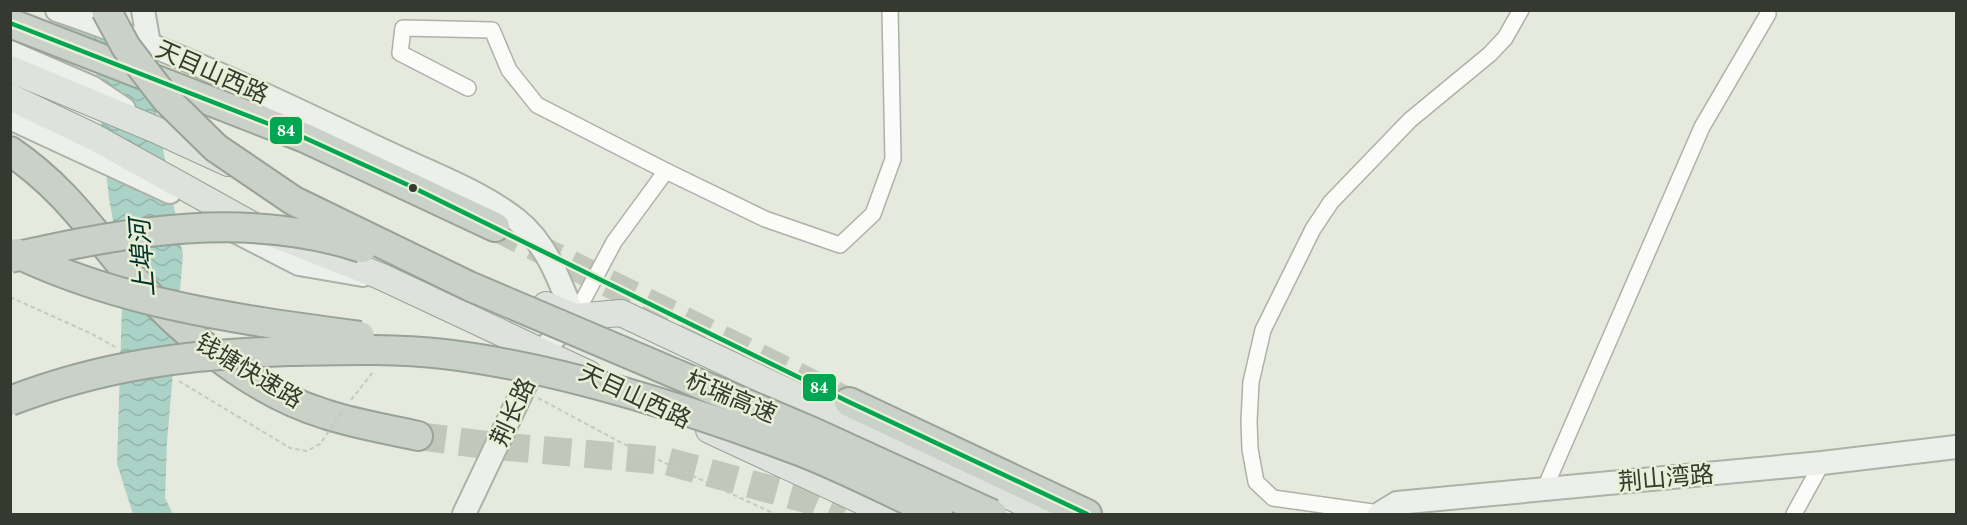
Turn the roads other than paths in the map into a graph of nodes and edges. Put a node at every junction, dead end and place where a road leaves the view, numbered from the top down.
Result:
1 (57, 10) edge
2 (106, 10) edge
3 (143, 10) edge
4 (890, 10) edge
5 (1521, 10) edge
6 (1768, 15) dead end
7 (10, 23) edge
8 (149, 44) junction
9 (10, 51) edge
10 (10, 69) edge
11 (468, 88) dead end
12 (93, 95) junction
13 (10, 97) edge
14 (10, 118) edge
15 (94, 146) junction
16 (10, 151) edge
17 (10, 170) edge
18 (666, 171) junction
19 (495, 227) tunnel mouth
20 (109, 248) junction
21 (10, 250) edge
22 (10, 258) edge
23 (469, 286) junction
24 (574, 317) junction
25 (541, 352) junction
26 (441, 354) junction
27 (10, 401) edge
28 (849, 402) tunnel mouth
29 (418, 436) tunnel mouth
30 (1956, 447) edge
31 (1822, 463) junction
32 (1544, 490) junction
33 (464, 514) edge
34 (890, 514) edge
35 (938, 514) edge
36 (992, 514) edge
37 (1047, 514) edge
38 (1087, 514) edge
39 (1379, 514) edge
40 (1794, 514) edge

1 - 8 main road, 天目山西路
2 - 23 highway, bridge
3 - 8 main road
4 - 18 street
5 - 39 street
6 - 32 street
7 - 19 highway
8 - 24 main road, 天目山西路
9 - 12 main road
10 - 12 main road
11 - 18 street
12 - 24 main road
13 - 15 main road, 天目山西路
14 - 15 main road, 天目山西路
15 - 25 main road, 天目山西路
16 - 20 highway, 钱塘快速路
17 - 20 highway
18 - 24 street
20 - 29 highway, 钱塘快速路, bridge
21 - 26 highway, bridge
22 - 23 highway, bridge
23 - 36 highway, 杭瑞高速, bridge
24 - 25 main road, 荆长路
24 - 37 main road
25 - 33 main road, 荆长路
25 - 34 main road, 天目山西路
26 - 27 highway, bridge
26 - 35 highway, 杭瑞高速, bridge
28 - 38 highway
30 - 31 main road, 荆山湾路
31 - 32 main road, 荆山湾路
31 - 40 street
32 - 39 main road, 荆山湾路

